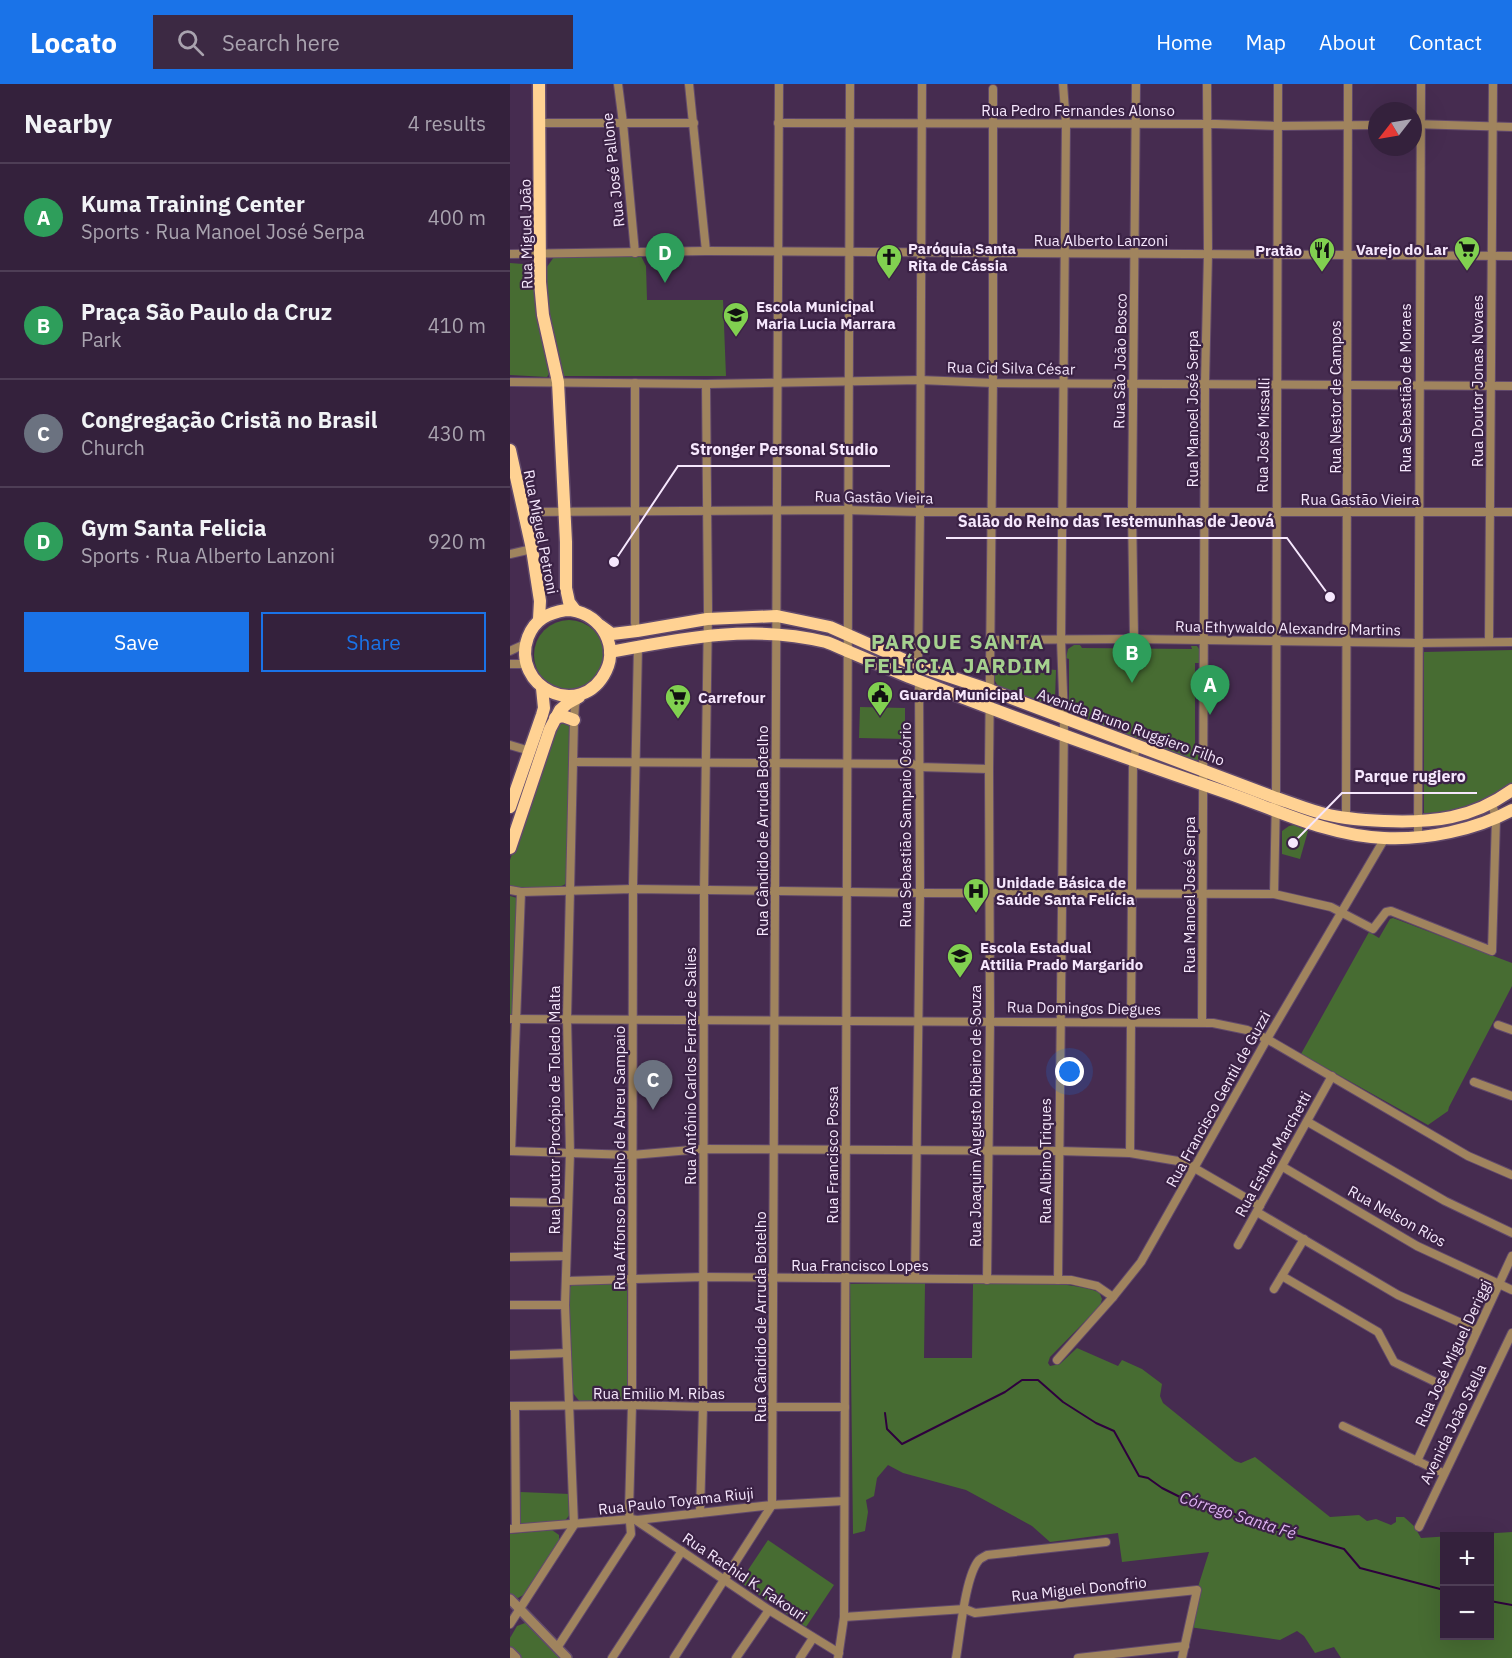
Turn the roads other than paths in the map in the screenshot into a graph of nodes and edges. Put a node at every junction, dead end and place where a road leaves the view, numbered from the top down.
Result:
1 (539, 84) edge
2 (618, 84) edge
3 (689, 84) edge
4 (779, 84) edge
5 (850, 84) edge
6 (922, 84) edge
7 (1063, 84) edge
8 (1136, 84) edge
9 (1207, 84) edge
10 (1278, 84) edge
11 (1348, 84) edge
12 (1421, 84) edge
13 (1493, 84) edge
14 (993, 89) dead end
15 (1419, 102) edge
16 (540, 123) junction
17 (623, 123) junction
18 (694, 123) junction
19 (778, 123) junction
20 (850, 123) junction
21 (921, 123) junction
22 (993, 124) junction
23 (1066, 124) junction
24 (1207, 124) junction
25 (1422, 124) edge
26 (1136, 125) junction
27 (1368, 125) edge
28 (1278, 126) junction
29 (1349, 126) junction
30 (1492, 127) junction
31 (1512, 127) edge
32 (1418, 156) edge
33 (706, 252) junction
34 (777, 252) junction
35 (850, 252) junction
36 (921, 252) junction
37 (635, 253) junction
38 (992, 253) junction
39 (510, 254) edge
40 (541, 254) junction
41 (1065, 254) junction
42 (1208, 254) junction
43 (1276, 254) junction
44 (1135, 255) junction
45 (1420, 255) junction
46 (1349, 256) junction
47 (1491, 256) junction
48 (1512, 256) edge
49 (920, 380) junction
50 (510, 382) edge
51 (558, 382) junction
52 (778, 382) junction
53 (848, 382) junction
54 (993, 382) junction
55 (1062, 382) junction
56 (635, 383) junction
57 (1134, 383) junction
58 (1205, 383) junction
59 (706, 384) junction
60 (1277, 384) junction
61 (1418, 384) junction
62 (1348, 385) junction
63 (1491, 386) junction
64 (1512, 386) edge
65 (510, 450) edge
66 (707, 510) junction
67 (778, 510) junction
68 (849, 510) junction
69 (1062, 510) junction
70 (564, 511) junction
71 (637, 511) junction
72 (992, 511) junction
73 (1132, 511) junction
74 (524, 512) junction
75 (920, 512) junction
76 (1205, 512) junction
77 (1275, 512) junction
78 (1347, 512) junction
79 (1418, 512) junction
80 (1490, 512) junction
81 (1512, 512) edge
82 (532, 549) junction
83 (510, 554) edge
84 (575, 610) junction
85 (777, 616) junction
86 (539, 619) junction
87 (707, 619) junction
88 (601, 626) junction
89 (637, 632) junction
90 (777, 634) junction
91 (706, 635) junction
92 (847, 636) junction
93 (1134, 639) junction
94 (991, 640) junction
95 (1061, 640) junction
96 (1204, 640) junction
97 (1276, 641) junction
98 (1347, 642) junction
99 (1489, 642) junction
100 (1512, 642) edge
101 (1418, 643) junction
102 (525, 644) junction
103 (638, 646) junction
104 (510, 651) edge
105 (610, 652) junction
106 (849, 652) junction
107 (510, 664) edge
108 (525, 664) junction
109 (918, 666) junction
110 (919, 681) junction
111 (542, 688) junction
112 (990, 690) junction
113 (579, 696) junction
114 (989, 707) junction
115 (555, 718) junction
116 (1064, 719) junction
117 (574, 720) junction
118 (1063, 736) junction
119 (510, 745) edge
120 (1137, 745) junction
121 (530, 751) junction
122 (1133, 760) junction
123 (574, 762) junction
124 (634, 762) junction
125 (705, 762) junction
126 (776, 762) junction
127 (848, 763) junction
128 (919, 767) junction
129 (989, 769) junction
130 (1204, 770) junction
131 (1203, 785) junction
132 (1512, 790) edge
133 (1492, 803) junction
134 (1276, 804) junction
135 (510, 807) edge
136 (1512, 810) edge
137 (1346, 819) junction
138 (1496, 819) junction
139 (1418, 823) junction
140 (1418, 836) junction
141 (1386, 838) junction
142 (510, 848) edge
143 (510, 890) edge
144 (633, 890) junction
145 (571, 891) junction
146 (704, 891) junction
147 (521, 892) junction
148 (775, 892) junction
149 (848, 892) junction
150 (920, 893) junction
151 (990, 893) junction
152 (1061, 893) junction
153 (1131, 893) junction
154 (1203, 894) junction
155 (1274, 894) junction
156 (1342, 914) junction
157 (567, 1018) junction
158 (513, 1019) edge
159 (632, 1019) junction
160 (705, 1020) junction
161 (774, 1021) junction
162 (990, 1021) junction
163 (846, 1022) junction
164 (918, 1022) junction
165 (1202, 1022) junction
166 (1060, 1023) junction
167 (1132, 1024) junction
168 (1498, 1025) dead end
169 (1512, 1030) edge
170 (1267, 1039) junction
171 (1332, 1076) junction
172 (1474, 1082) dead end
173 (1512, 1096) edge
174 (1308, 1122) junction
175 (702, 1149) junction
176 (773, 1149) junction
177 (846, 1150) junction
178 (988, 1150) junction
179 (1059, 1150) junction
180 (511, 1151) edge
181 (917, 1151) junction
182 (570, 1153) junction
183 (1130, 1153) junction
184 (632, 1155) junction
185 (1283, 1167) junction
186 (1195, 1168) junction
187 (1512, 1175) edge
188 (510, 1202) edge
189 (568, 1203) junction
190 (1258, 1209) junction
191 (1512, 1233) edge
192 (1304, 1239) junction
193 (1238, 1245) dead end
194 (566, 1256) junction
195 (1512, 1256) edge
196 (510, 1257) edge
197 (1282, 1276) junction
198 (703, 1277) junction
199 (632, 1278) junction
200 (915, 1278) junction
201 (773, 1279) junction
202 (845, 1280) junction
203 (987, 1280) junction
204 (1058, 1280) junction
205 (567, 1281) junction
206 (1500, 1284) junction
207 (1274, 1289) dead end
208 (1512, 1290) edge
209 (1113, 1297) junction
210 (510, 1305) edge
211 (565, 1305) junction
212 (1477, 1330) junction
213 (1512, 1333) edge
214 (567, 1353) junction
215 (510, 1355) edge
216 (1057, 1360) dead end
217 (1450, 1389) junction
218 (632, 1405) junction
219 (513, 1406) edge
220 (569, 1407) junction
221 (703, 1407) junction
222 (773, 1407) junction
223 (845, 1407) junction
224 (1342, 1426) dead end
225 (1417, 1461) junction
226 (1443, 1473) junction
227 (844, 1501) junction
228 (772, 1505) junction
229 (700, 1513) junction
230 (634, 1520) junction
231 (574, 1525) junction
232 (1419, 1527) dead end
233 (513, 1528) edge
234 (1106, 1542) dead end
235 (682, 1551) junction
236 (726, 1580) junction
237 (510, 1599) edge
238 (520, 1609) junction
239 (965, 1609) junction
240 (769, 1610) junction
241 (844, 1617) junction
242 (510, 1624) edge
243 (813, 1638) junction
244 (1185, 1646) junction
245 (557, 1648) junction
246 (510, 1652) edge
247 (838, 1655) edge
248 (516, 1658) edge
249 (567, 1658) edge
250 (612, 1658) edge
251 (674, 1658) edge
252 (736, 1658) edge
253 (800, 1658) edge
254 (956, 1658) edge
255 (1078, 1658) edge
256 (1182, 1658) edge

1 - 16 main road, Rua Miguel João
2 - 17 street, Rua José Pallone
3 - 18 street
4 - 19 street, Rua Cândido de Arruda Botelho
5 - 20 street, Rua Francisco Possa
6 - 21 street, Rua Sebastião Sampaio Osório
7 - 23 street, Rua Albino Triques
8 - 26 street, Rua São João Bosco
9 - 24 street, Rua Manoel José Serpa
10 - 28 street, Rua José Missalli
11 - 29 street, Rua Nestor de Campos
12 - 15 street, Rua Sebastião de Moraes
13 - 30 street, Rua Doutor Jonas Novaes
14 - 22 street, Rua Joaquim Augusto Ribeiro de Souza
16 - 17 street
16 - 40 main road, Rua Miguel João
17 - 18 street
17 - 37 street, Rua José Pallone
18 - 33 street
19 - 20 street, Rua Pedro Fernandes Alonso
19 - 34 street, Rua Cândido de Arruda Botelho
20 - 21 street, Rua Pedro Fernandes Alonso
20 - 35 street, Rua Francisco Possa
21 - 22 street, Rua Pedro Fernandes Alonso
21 - 36 street, Rua Sebastião Sampaio Osório
22 - 23 street, Rua Pedro Fernandes Alonso
22 - 38 street, Rua Joaquim Augusto Ribeiro de Souza
23 - 26 street, Rua Pedro Fernandes Alonso
23 - 41 street, Rua Albino Triques
24 - 26 street, Rua Pedro Fernandes Alonso
24 - 28 street, Rua Pedro Fernandes Alonso
24 - 42 street, Rua Manoel José Serpa
25 - 30 street
26 - 44 street, Rua São João Bosco
27 - 29 street, Rua Pedro Fernandes Alonso
28 - 29 street, Rua Pedro Fernandes Alonso
28 - 43 street, Rua José Missalli
29 - 46 street, Rua Nestor de Campos
30 - 31 street
30 - 47 street, Rua Doutor Jonas Novaes
32 - 45 street, Rua Sebastião de Moraes
33 - 34 street, Rua Alberto Lanzoni
33 - 37 street, Rua Alberto Lanzoni
34 - 35 street, Rua Alberto Lanzoni
34 - 52 street, Rua Cândido de Arruda Botelho
35 - 36 street, Rua Alberto Lanzoni
35 - 53 street, Rua Francisco Possa
36 - 38 street, Rua Alberto Lanzoni
36 - 49 street, Rua Sebastião Sampaio Osório
37 - 40 street, Rua Alberto Lanzoni
38 - 41 street, Rua Alberto Lanzoni
38 - 54 street, Rua Joaquim Augusto Ribeiro de Souza
39 - 40 street, Rua Alberto Lanzoni
40 - 51 main road, Rua Miguel João
41 - 44 street, Rua Alberto Lanzoni
41 - 55 street, Rua Albino Triques
42 - 43 street, Rua Alberto Lanzoni
42 - 44 street, Rua Alberto Lanzoni
42 - 58 street, Rua Manoel José Serpa
43 - 46 street, Rua Alberto Lanzoni
43 - 60 street, Rua José Missalli
44 - 57 street, Rua São João Bosco
45 - 46 street, Rua Alberto Lanzoni
45 - 47 street, Rua Alberto Lanzoni
45 - 61 street, Rua Sebastião de Moraes
46 - 62 street, Rua Nestor de Campos
47 - 48 street, Rua Alberto Lanzoni
47 - 63 street, Rua Doutor Jonas Novaes
49 - 53 street, Rua Cid Silva César
49 - 54 street, Rua Cid Silva César
49 - 75 street, Rua Sebastião Sampaio Osório
50 - 51 street, Rua Cid Silva César
51 - 56 street, Rua Cid Silva César
51 - 70 main road, Rua Miguel João
52 - 53 street, Rua Cid Silva César
52 - 59 street, Rua Cid Silva César
52 - 67 street, Rua Cândido de Arruda Botelho
53 - 68 street, Rua Francisco Possa
54 - 55 street, Rua Cid Silva César
54 - 72 street, Rua Joaquim Augusto Ribeiro de Souza
55 - 57 street, Rua Cid Silva César
55 - 69 street, Rua Albino Triques
56 - 59 street, Rua Cid Silva César
56 - 71 street
57 - 58 street, Rua Cid Silva César
57 - 73 street, Rua São João Bosco
58 - 60 street, Rua Cid Silva César
58 - 76 street, Rua Manoel José Serpa
59 - 66 street, Rua Antônio Carlos Ferraz de Salies
60 - 62 street, Rua Cid Silva César
60 - 77 street, Rua José Missalli
61 - 62 street, Rua Cid Silva César
61 - 63 street, Rua Cid Silva César
61 - 79 street, Rua Sebastião de Moraes
62 - 78 street, Rua Nestor de Campos
63 - 64 street, Rua Cid Silva César
63 - 80 street, Rua Doutor Jonas Novaes
65 - 74 main road, Rua Miguel Petroni
66 - 67 street, Rua Gastão Vieira
66 - 71 street, Rua Gastão Vieira
66 - 87 street, Rua Antônio Carlos Ferraz de Salies
67 - 68 street, Rua Gastão Vieira
67 - 85 street, Rua Cândido de Arruda Botelho
68 - 75 street, Rua Gastão Vieira
68 - 92 street, Rua Francisco Possa
69 - 72 street, Rua Gastão Vieira
69 - 73 street, Rua Gastão Vieira
69 - 95 street, Rua Albino Triques
70 - 71 street, Rua Gastão Vieira
70 - 74 street, Rua Gastão Vieira
70 - 84 main road, Rua Miguel João
71 - 89 street
72 - 75 street, Rua Gastão Vieira
72 - 94 street, Rua Joaquim Augusto Ribeiro de Souza
73 - 76 street, Rua Gastão Vieira
73 - 93 street, Rua São João Bosco
74 - 82 main road, Rua Miguel Petroni
75 - 109 street, Rua Sebastião Sampaio Osório
76 - 77 street, Rua Gastão Vieira
76 - 96 street, Rua Manoel José Serpa
77 - 78 street, Rua Gastão Vieira
77 - 97 street, Rua José Missalli
78 - 79 street, Rua Gastão Vieira
78 - 98 street, Rua Nestor de Campos
79 - 80 street, Rua Gastão Vieira
79 - 101 street, Rua Sebastião de Moraes
80 - 81 street, Rua Gastão Vieira
80 - 99 street, Rua Doutor Jonas Novaes
82 - 83 street
82 - 86 main road, Rua Miguel Petroni
84 - 86 main road
84 - 88 main road
85 - 87 main road, Avenida Bruno Ruggiero Filho
85 - 90 street, Rua Cândido de Arruda Botelho
85 - 92 main road, Avenida Bruno Ruggiero Filho
86 - 102 main road
87 - 89 main road, Avenida Bruno Ruggiero Filho
87 - 91 street, Rua Antônio Carlos Ferraz de Salies
88 - 89 main road, Avenida Bruno Ruggiero Filho
88 - 105 main road
90 - 91 main road, Avenida Bruno Ruggiero Filho
90 - 106 main road, Avenida Bruno Ruggiero Filho
90 - 126 street, Rua Cândido de Arruda Botelho
91 - 103 main road, Avenida Bruno Ruggiero Filho
91 - 125 street, Rua Antônio Carlos Ferraz de Salies
92 - 106 street, Rua Francisco Possa
92 - 109 main road, Avenida Bruno Ruggiero Filho
93 - 95 street, Rua Ethywaldo Alexandre Martins
93 - 96 street, Rua Ethywaldo Alexandre Martins
94 - 95 street, Rua Ethywaldo Alexandre Martins
94 - 112 street, Rua Joaquim Augusto Ribeiro de Souza
95 - 116 street, Rua Albino Triques
96 - 97 street, Rua Ethywaldo Alexandre Martins
96 - 130 street, Rua Manoel José Serpa
97 - 98 street, Rua Ethywaldo Alexandre Martins
97 - 134 street, Rua José Missalli
98 - 101 street, Rua Ethywaldo Alexandre Martins
98 - 137 street, Rua Nestor de Campos
99 - 100 street, Rua Ethywaldo Alexandre Martins
99 - 101 street, Rua Ethywaldo Alexandre Martins
101 - 139 street, Rua Sebastião de Moraes
102 - 104 street
102 - 108 main road
103 - 105 main road, Avenida Bruno Ruggiero Filho
103 - 124 street, Rua Affonso Botelho de Abreu Sampaio
105 - 113 main road
106 - 110 main road, Avenida Bruno Ruggiero Filho
106 - 127 street, Rua Francisco Possa
107 - 108 street
108 - 111 main road
109 - 110 street, Rua Sebastião Sampaio Osório
109 - 112 main road, Avenida Bruno Ruggiero Filho
110 - 114 main road, Avenida Bruno Ruggiero Filho
110 - 128 street, Rua Sebastião Sampaio Osório
111 - 113 main road
111 - 121 main road
112 - 114 street, Rua Joaquim Augusto Ribeiro de Souza
112 - 116 main road, Avenida Bruno Ruggiero Filho
113 - 115 main road
113 - 117 street, Rua Doutor Procópio de Toledo Malta
114 - 118 main road, Avenida Bruno Ruggiero Filho
114 - 129 street, Rua Joaquim Augusto Ribeiro de Souza
115 - 117 main road
115 - 142 main road
116 - 118 street, Rua Albino Triques
116 - 120 main road, Avenida Bruno Ruggiero Filho
117 - 123 street, Rua Doutor Procópio de Toledo Malta
118 - 122 main road, Avenida Bruno Ruggiero Filho
118 - 152 street, Rua Albino Triques
119 - 121 street
120 - 122 street
120 - 130 main road, Avenida Bruno Ruggiero Filho
121 - 135 main road
122 - 131 main road, Avenida Bruno Ruggiero Filho
122 - 153 street
123 - 124 street
123 - 145 street, Rua Doutor Procópio de Toledo Malta
124 - 125 street
124 - 144 street, Rua Affonso Botelho de Abreu Sampaio
125 - 126 street
125 - 146 street, Rua Antônio Carlos Ferraz de Salies
126 - 127 street
126 - 148 street, Rua Cândido de Arruda Botelho
127 - 128 street
127 - 149 street, Rua Francisco Possa
128 - 129 street
128 - 150 street, Rua Sebastião Sampaio Osório
129 - 151 street, Rua Joaquim Augusto Ribeiro de Souza
130 - 131 street, Rua Manoel José Serpa
130 - 134 main road, Avenida Bruno Ruggiero Filho
131 - 134 main road, Avenida Bruno Ruggiero Filho
131 - 154 street, Rua Manoel José Serpa
132 - 133 main road, Avenida Bruno Ruggiero Filho
133 - 138 street
133 - 139 main road, Avenida Bruno Ruggiero Filho
134 - 137 main road, Avenida Bruno Ruggiero Filho
134 - 141 main road, Avenida Bruno Ruggiero Filho
134 - 155 street, Rua José Missalli
136 - 138 main road, Avenida Bruno Ruggiero Filho
137 - 139 main road, Avenida Bruno Ruggiero Filho
138 - 140 main road, Avenida Bruno Ruggiero Filho
138 - 156 street
139 - 140 street, Rua Sebastião de Moraes
140 - 141 main road, Avenida Bruno Ruggiero Filho
141 - 156 street, Rua Francisco Gentil de Guzzi
143 - 147 street
144 - 145 street
144 - 146 street
144 - 159 street, Rua Affonso Botelho de Abreu Sampaio
145 - 147 street
145 - 157 street, Rua Doutor Procópio de Toledo Malta
146 - 148 street
146 - 160 street, Rua Antônio Carlos Ferraz de Salies
147 - 158 street
148 - 149 street
148 - 161 street, Rua Cândido de Arruda Botelho
149 - 150 street
149 - 163 street, Rua Francisco Possa
150 - 151 street
150 - 164 street, Rua Sebastião Sampaio Osório
151 - 152 street
151 - 162 street, Rua Joaquim Augusto Ribeiro de Souza
152 - 153 street
152 - 166 street, Rua Albino Triques
153 - 154 street
153 - 167 street
154 - 155 street
154 - 165 street, Rua Manoel José Serpa
155 - 156 street
156 - 170 street, Rua Francisco Gentil de Guzzi
157 - 158 street, Rua Domingos Diegues
157 - 159 street, Rua Domingos Diegues
157 - 182 street, Rua Doutor Procópio de Toledo Malta
158 - 180 street
159 - 160 street, Rua Domingos Diegues
159 - 184 street, Rua Affonso Botelho de Abreu Sampaio
160 - 161 street, Rua Domingos Diegues
160 - 175 street, Rua Antônio Carlos Ferraz de Salies
161 - 163 street, Rua Domingos Diegues
161 - 176 street, Rua Cândido de Arruda Botelho
162 - 164 street, Rua Domingos Diegues
162 - 166 street, Rua Domingos Diegues
162 - 178 street, Rua Joaquim Augusto Ribeiro de Souza
163 - 164 street, Rua Domingos Diegues
163 - 177 street, Rua Francisco Possa
164 - 181 street, Rua Sebastião Sampaio Osório
165 - 167 street, Rua Domingos Diegues
165 - 170 street, Rua Domingos Diegues
166 - 167 street, Rua Domingos Diegues
166 - 179 street, Rua Albino Triques
167 - 183 street
168 - 169 street
170 - 171 street, Rua Domingos Diegues
170 - 186 street, Rua Francisco Gentil de Guzzi
171 - 174 street, Rua Esther Marchetti
171 - 187 street, Rua Domingos Diegues
172 - 173 street
174 - 185 street, Rua Esther Marchetti
174 - 191 street
175 - 176 street
175 - 184 street
175 - 198 street, Rua Antônio Carlos Ferraz de Salies
176 - 177 street
176 - 201 street, Rua Cândido de Arruda Botelho
177 - 181 street
177 - 202 street, Rua Francisco Possa
178 - 179 street
178 - 181 street
178 - 203 street, Rua Joaquim Augusto Ribeiro de Souza
179 - 183 street
179 - 204 street, Rua Albino Triques
180 - 182 street
181 - 200 street, Rua Sebastião Sampaio Osório
182 - 184 street
182 - 189 street, Rua Doutor Procópio de Toledo Malta
183 - 186 street
184 - 199 street, Rua Affonso Botelho de Abreu Sampaio
185 - 190 street, Rua Esther Marchetti
185 - 206 street, Rua Nelson Rios
186 - 190 street
186 - 209 street, Rua Francisco Gentil de Guzzi
188 - 189 street
189 - 194 street, Rua Doutor Procópio de Toledo Malta
190 - 192 street
190 - 193 street, Rua Esther Marchetti
192 - 197 street
192 - 212 street
194 - 196 street
194 - 205 street, Rua Doutor Procópio de Toledo Malta
195 - 206 street, Rua José Miguel Deriggi
197 - 207 street
197 - 217 street
198 - 199 street, Rua Francisco Lopes
198 - 201 street, Rua Francisco Lopes
198 - 221 street, Rua Antônio Carlos Ferraz de Salies
199 - 205 street, Rua Francisco Lopes
199 - 218 street, Rua Affonso Botelho de Abreu Sampaio
200 - 202 street, Rua Francisco Lopes
200 - 203 street, Rua Francisco Lopes
201 - 202 street, Rua Francisco Lopes
201 - 222 street, Rua Cândido de Arruda Botelho
202 - 223 street, Rua Francisco Possa
203 - 204 street, Rua Francisco Lopes
204 - 209 street, Rua Francisco Lopes
205 - 211 street, Rua Doutor Procópio de Toledo Malta
206 - 208 street, Rua Nelson Rios
206 - 212 street, Rua José Miguel Deriggi
209 - 216 street, Rua Francisco Gentil de Guzzi
210 - 211 street
211 - 214 street, Rua Doutor Procópio de Toledo Malta
212 - 217 street, Rua José Miguel Deriggi
213 - 226 street, Avenida João Stella
214 - 215 street
214 - 220 street, Rua Doutor Procópio de Toledo Malta
217 - 225 street, Rua José Miguel Deriggi
218 - 220 street, Rua Emilio M. Ribas
218 - 221 street, Rua Emilio M. Ribas
218 - 230 street, Rua Affonso Botelho de Abreu Sampaio
219 - 220 street, Rua Emilio M. Ribas
219 - 233 street
220 - 231 street, Rua Doutor Procópio de Toledo Malta
221 - 222 street, Rua Emilio M. Ribas
221 - 229 street, Rua Antônio Carlos Ferraz de Salies
222 - 223 street, Rua Emilio M. Ribas
222 - 228 street, Rua Cândido de Arruda Botelho
223 - 227 street, Rua Francisco Possa
224 - 225 street
225 - 226 street
226 - 232 street, Avenida João Stella
227 - 228 street, Rua Paulo Toyama Riuji
227 - 241 street, Rua Francisco Possa
228 - 229 street, Rua Paulo Toyama Riuji
228 - 236 street
229 - 230 street, Rua Paulo Toyama Riuji
230 - 231 street, Rua Paulo Toyama Riuji
230 - 235 street, Rua Rachid K. Fakouri
230 - 245 street, Rua Affonso Botelho de Abreu Sampaio
231 - 233 street, Rua Paulo Toyama Riuji
231 - 238 street
234 - 239 street
235 - 236 street, Rua Rachid K. Fakouri
235 - 250 street
236 - 240 street, Rua Rachid K. Fakouri
236 - 251 street
237 - 238 street
238 - 242 street
238 - 245 street
239 - 241 street, Rua Miguel Donofrio
239 - 244 street, Rua Miguel Donofrio
239 - 254 street
240 - 243 street, Rua Rachid K. Fakouri
240 - 252 street
241 - 247 street, Rua Francisco Possa
243 - 247 street, Rua Rachid K. Fakouri
243 - 253 street
244 - 255 street
244 - 256 street
245 - 249 street
246 - 248 street

